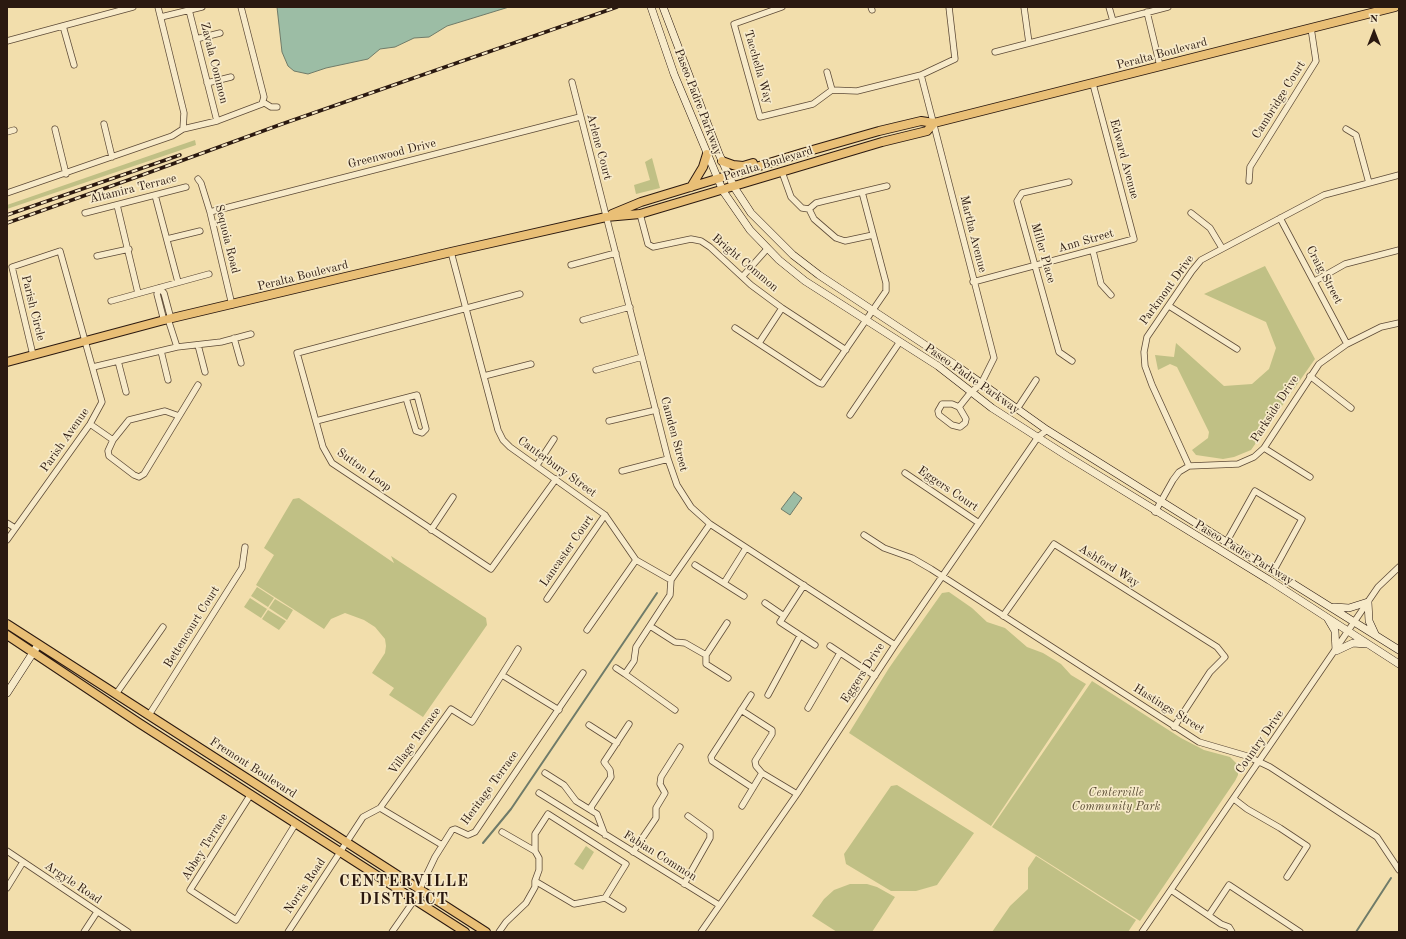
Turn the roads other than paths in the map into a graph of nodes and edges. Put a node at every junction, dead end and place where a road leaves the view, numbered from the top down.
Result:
1 (133, 7) edge
2 (158, 7) edge
3 (202, 7) edge
4 (241, 7) edge
5 (651, 7) edge
6 (663, 7) edge
7 (782, 7) edge
8 (949, 7) edge
9 (1024, 7) edge
10 (1109, 7) edge
11 (1168, 7) edge
12 (1395, 7) edge
13 (189, 10) junction
14 (1366, 10) edge
15 (1147, 12) junction
16 (161, 17) junction
17 (1113, 21) junction
18 (63, 26) junction
19 (1312, 28) junction
20 (220, 33) dead end
21 (196, 39) junction
22 (7, 41) edge
23 (1029, 43) junction
24 (995, 52) dead end
25 (74, 65) dead end
26 (1160, 66) junction
27 (827, 72) dead end
28 (921, 75) junction
29 (231, 77) dead end
30 (572, 82) dead end
31 (207, 83) junction
32 (1093, 84) junction
33 (832, 90) junction
34 (263, 102) junction
35 (277, 107) dead end
36 (580, 117) junction
37 (217, 121) junction
38 (934, 123) junction
39 (104, 124) dead end
40 (55, 129) dead end
41 (183, 129) junction
42 (1346, 129) dead end
43 (14, 130) dead end
44 (7, 132) edge
45 (707, 154) junction
46 (112, 157) junction
47 (782, 159) junction
48 (722, 161) junction
49 (782, 172) junction
50 (66, 174) junction
51 (1399, 175) edge
52 (729, 176) junction
53 (198, 179) dead end
54 (717, 180) junction
55 (1249, 181) dead end
56 (1069, 182) dead end
57 (1369, 183) junction
58 (886, 186) dead end
59 (186, 187) dead end
60 (692, 187) junction
61 (734, 187) junction
62 (722, 191) junction
63 (862, 192) junction
64 (7, 193) edge
65 (155, 195) junction
66 (117, 205) junction
67 (809, 209) junction
68 (210, 212) junction
69 (85, 213) dead end
70 (1191, 213) dead end
71 (640, 214) junction
72 (606, 217) junction
73 (1280, 218) junction
74 (200, 231) dead end
75 (873, 235) junction
76 (167, 239) junction
77 (1134, 239) joint
78 (1222, 248) junction
79 (128, 249) junction
80 (767, 249) junction
81 (1399, 250) edge
82 (1093, 251) junction
83 (451, 252) junction
84 (616, 253) junction
85 (97, 256) dead end
86 (571, 265) dead end
87 (1035, 266) junction
88 (209, 274) dead end
89 (743, 276) junction
90 (1315, 281) junction
91 (178, 282) junction
92 (973, 282) junction
93 (159, 288) junction
94 (138, 293) junction
95 (520, 294) dead end
96 (1111, 295) dead end
97 (111, 301) dead end
98 (232, 305) junction
99 (1169, 306) junction
100 (630, 307) junction
101 (782, 308) junction
102 (466, 309) junction
103 (873, 310) junction
104 (168, 320) junction
105 (583, 320) dead end
106 (866, 320) junction
107 (1399, 323) edge
108 (735, 328) dead end
109 (251, 334) dead end
110 (234, 338) junction
111 (86, 342) junction
112 (759, 343) junction
113 (900, 343) junction
114 (198, 344) junction
115 (1347, 344) junction
116 (177, 347) junction
117 (1237, 349) dead end
118 (846, 350) junction
119 (162, 351) junction
120 (33, 355) junction
121 (642, 357) junction
122 (118, 361) junction
123 (1072, 361) dead end
124 (7, 362) edge
125 (240, 363) dead end
126 (531, 364) dead end
127 (93, 367) junction
128 (596, 370) dead end
129 (205, 372) dead end
130 (484, 376) junction
131 (1310, 376) junction
132 (168, 380) dead end
133 (1036, 380) dead end
134 (198, 384) dead end
135 (981, 384) junction
136 (126, 392) dead end
137 (971, 392) junction
138 (406, 398) junction
139 (959, 407) junction
140 (1352, 408) dead end
141 (1017, 409) junction
142 (656, 410) junction
143 (850, 415) dead end
144 (179, 416) junction
145 (316, 421) junction
146 (609, 421) dead end
147 (90, 424) junction
148 (1047, 430) junction
149 (1038, 437) junction
150 (554, 439) dead end
151 (113, 440) junction
152 (1264, 448) junction
153 (668, 459) junction
154 (537, 466) junction
155 (1189, 466) junction
156 (622, 471) dead end
157 (905, 473) dead end
158 (1310, 477) dead end
159 (556, 479) junction
160 (453, 497) dead end
161 (1161, 500) junction
162 (1155, 512) junction
163 (605, 515) junction
164 (7, 523) edge
165 (979, 523) junction
166 (710, 524) junction
167 (15, 528) junction
168 (431, 530) junction
169 (864, 535) dead end
170 (7, 540) edge
171 (1227, 541) junction
172 (245, 547) dead end
173 (746, 548) junction
174 (636, 560) junction
175 (695, 565) dead end
176 (1399, 567) edge
177 (1274, 570) junction
178 (942, 577) junction
179 (671, 580) junction
180 (724, 583) junction
181 (804, 584) junction
182 (744, 596) dead end
183 (547, 599) dead end
184 (1368, 602) junction
185 (765, 603) dead end
186 (1332, 607) junction
187 (784, 616) junction
188 (1003, 616) junction
189 (1327, 617) junction
190 (1356, 622) junction
191 (727, 623) dead end
192 (7, 624) edge
193 (650, 626) junction
194 (163, 627) dead end
195 (587, 630) dead end
196 (1350, 631) junction
197 (7, 635) edge
198 (1376, 635) junction
199 (800, 636) junction
200 (1370, 644) junction
201 (38, 645) junction
202 (895, 645) junction
203 (815, 646) dead end
204 (830, 646) dead end
205 (518, 649) dead end
206 (1399, 650) edge
207 (1336, 651) junction
208 (33, 653) junction
209 (840, 653) junction
210 (706, 655) junction
211 (1399, 664) edge
212 (616, 668) dead end
213 (583, 673) dead end
214 (625, 674) junction
215 (502, 675) junction
216 (875, 676) junction
217 (728, 678) dead end
218 (7, 693) edge
219 (116, 694) junction
220 (751, 695) dead end
221 (768, 695) dead end
222 (808, 708) dead end
223 (559, 710) junction
224 (676, 710) dead end
225 (741, 710) junction
226 (149, 715) junction
227 (629, 724) dead end
228 (589, 725) dead end
229 (1174, 726) junction
230 (617, 743) junction
231 (680, 746) dead end
232 (1259, 762) junction
233 (545, 773) dead end
234 (762, 773) junction
235 (753, 788) junction
236 (540, 792) dead end
237 (251, 794) junction
238 (797, 794) junction
239 (1234, 799) junction
240 (742, 806) dead end
241 (380, 808) junction
242 (592, 811) junction
243 (688, 816) dead end
244 (296, 823) junction
245 (502, 832) dead end
246 (605, 835) junction
247 (348, 842) junction
248 (442, 845) junction
249 (7, 851) edge
250 (534, 851) junction
251 (341, 852) junction
252 (633, 852) junction
253 (23, 862) junction
254 (1399, 870) edge
255 (1288, 876) dead end
256 (535, 881) junction
257 (684, 884) junction
258 (7, 888) edge
259 (418, 889) junction
260 (1171, 890) junction
261 (605, 898) junction
262 (415, 899) junction
263 (719, 906) junction
264 (623, 909) dead end
265 (98, 912) junction
266 (1209, 915) junction
267 (84, 932) edge
268 (128, 932) edge
269 (288, 932) edge
270 (392, 932) edge
271 (465, 932) edge
272 (486, 932) edge
273 (499, 932) edge
274 (701, 932) edge
275 (1142, 932) edge
276 (1232, 932) edge
277 (1300, 932) edge

1 - 18 street
2 - 16 street
3 - 13 street
4 - 34 street
5 - 45 main road, Paseo Padre Parkway
6 - 48 main road, Paseo Padre Parkway
7 - 33 street, Tacchella Way
8 - 28 street
9 - 23 street
10 - 17 street
11 - 15 street
12 - 14 main road, Peralta Boulevard
13 - 16 street
13 - 21 street, Zavala Common
14 - 19 main road, Peralta Boulevard
15 - 17 street
15 - 26 street
16 - 41 street
17 - 23 street
18 - 22 street
18 - 25 street
19 - 26 main road, Peralta Boulevard
19 - 55 street, Cambridge Court
20 - 21 street
21 - 31 street, Zavala Common
23 - 24 street
26 - 32 main road, Peralta Boulevard
27 - 33 street
28 - 33 street
28 - 38 street, Martha Avenue
29 - 31 street
30 - 36 street, Arlene Court
31 - 37 street, Zavala Common
32 - 38 main road, Peralta Boulevard
32 - 77 street, Edward Avenue
34 - 35 street
34 - 37 street
36 - 68 street, Greenwood Drive
36 - 72 street, Arlene Court
37 - 41 street
38 - 47 main road, Peralta Boulevard
38 - 49 main road, Peralta Boulevard
38 - 92 street, Martha Avenue
39 - 46 street
40 - 50 street
41 - 46 street
42 - 57 street
43 - 44 street
45 - 54 main road, Paseo Padre Parkway
45 - 60 main road
46 - 50 street
47 - 48 main road
47 - 52 main road, Peralta Boulevard
48 - 52 main road, Paseo Padre Parkway
49 - 61 main road, Peralta Boulevard
49 - 67 street
50 - 64 street
51 - 57 street, Parkmont Drive
52 - 54 main road, Peralta Boulevard
52 - 61 main road, Paseo Padre Parkway
53 - 68 street, Sequoia Road
54 - 60 main road, Peralta Boulevard
54 - 62 main road, Paseo Padre Parkway
56 - 87 street, Miller Place
57 - 73 street, Parkmont Drive
58 - 63 street
59 - 65 street, Altamira Terrace
60 - 72 main road, Peralta Boulevard
61 - 62 main road, Peralta Boulevard
61 - 103 main road, Paseo Padre Parkway
62 - 71 main road, Peralta Boulevard
62 - 80 main road, Paseo Padre Parkway
63 - 67 street
63 - 75 street
65 - 66 street, Altamira Terrace
65 - 76 street
66 - 69 street, Altamira Terrace
66 - 79 street
67 - 75 street
68 - 98 street, Sequoia Road
70 - 78 street
71 - 72 main road, Peralta Boulevard
71 - 89 street, Bright Common
72 - 83 main road, Peralta Boulevard
72 - 84 street, Camden Street
73 - 78 street, Parkmont Drive
73 - 90 street, Craig Street
74 - 76 street
75 - 103 street
76 - 91 street
77 - 82 street, Ann Street
78 - 99 street, Parkmont Drive
79 - 85 street
79 - 94 street
80 - 89 street
80 - 106 main road, Paseo Padre Parkway
81 - 90 street
82 - 87 street, Ann Street
82 - 96 street
83 - 98 main road, Peralta Boulevard
83 - 102 street, Canterbury Street
84 - 86 street
84 - 100 street, Camden Street
87 - 92 street, Ann Street
87 - 123 street, Miller Place
88 - 91 street
89 - 101 street, Bright Common
90 - 115 street, Craig Street
91 - 93 street
92 - 135 street, Martha Avenue
93 - 94 street
93 - 104 street
94 - 97 street
95 - 102 street
98 - 104 main road, Peralta Boulevard
99 - 117 street
99 - 155 street, Parkmont Drive
100 - 105 street
100 - 121 street, Camden Street
101 - 112 street
101 - 118 street, Bright Common
102 - 130 street, Canterbury Street
102 - 145 street, Sutton Loop
103 - 106 street
103 - 135 main road, Paseo Padre Parkway
104 - 111 main road, Peralta Boulevard
104 - 116 street
106 - 113 main road, Paseo Padre Parkway
106 - 118 street
107 - 115 street, Parkside Drive
108 - 112 street
109 - 110 street
110 - 114 street
110 - 125 street
111 - 120 main road, Peralta Boulevard
111 - 120 street, Parish Circle
111 - 127 street, Parish Avenue
112 - 118 street
113 - 137 main road, Paseo Padre Parkway
113 - 143 street
114 - 116 street
114 - 129 street
115 - 131 street, Parkside Drive
116 - 119 street
119 - 122 street
119 - 132 street
120 - 124 main road, Peralta Boulevard
121 - 128 street
121 - 142 street, Camden Street
122 - 127 street
122 - 136 street
126 - 130 street
127 - 147 street, Parish Avenue
130 - 154 street, Canterbury Street
131 - 140 street
131 - 152 street, Parkside Drive
133 - 141 street
134 - 144 street
135 - 137 street, Martha Avenue
135 - 141 main road, Paseo Padre Parkway
137 - 139 street, Martha Avenue
137 - 149 main road, Paseo Padre Parkway
138 - 138 street
138 - 145 street
139 - 139 street
141 - 148 main road, Paseo Padre Parkway
142 - 146 street
142 - 153 street, Camden Street
144 - 151 street
144 - 151 street
145 - 168 street, Sutton Loop
147 - 151 street
147 - 167 street, Parish Avenue
148 - 149 street, Eggers Drive
148 - 161 main road, Paseo Padre Parkway
149 - 162 main road, Paseo Padre Parkway
149 - 165 street, Eggers Drive
150 - 154 street
152 - 155 street, Parkside Drive
152 - 158 street
153 - 156 street
153 - 166 street, Camden Street
154 - 159 street, Canterbury Street
155 - 161 street
157 - 165 street, Eggers Court
159 - 163 street, Canterbury Street
159 - 168 street, Sutton Loop
160 - 168 street
161 - 162 street
161 - 171 main road, Paseo Padre Parkway
162 - 189 main road, Paseo Padre Parkway
163 - 174 street, Canterbury Street
163 - 183 street, Lancaster Court
164 - 167 street
165 - 178 street, Eggers Drive
166 - 173 street, Camden Street
166 - 179 street
167 - 170 street, Parish Avenue
169 - 178 street, Hastings Street
171 - 177 main road, Paseo Padre Parkway
171 - 177 street
172 - 226 street, Bettencourt Court
173 - 180 street
173 - 181 street, Camden Street
174 - 179 street, Canterbury Street
174 - 195 street
175 - 180 street
176 - 184 street, Country Drive
177 - 186 main road, Paseo Padre Parkway
178 - 188 street, Hastings Street
178 - 202 street, Eggers Drive
179 - 193 street
180 - 182 street
181 - 187 street
181 - 202 street, Camden Street
184 - 186 main road
184 - 190 street, Country Drive
184 - 198 main road
185 - 187 street
186 - 190 main road, Paseo Padre Parkway
187 - 199 street
188 - 229 street, Hastings Street
188 - 229 street, Ashford Way
189 - 196 main road, Paseo Padre Parkway
189 - 207 main road
190 - 196 street, Country Drive
190 - 198 main road, Paseo Padre Parkway
191 - 210 street
192 - 201 main road, Fremont Boulevard
193 - 210 street
193 - 214 street
194 - 219 street, Bettencourt Court
196 - 200 main road, Paseo Padre Parkway
196 - 207 street, Country Drive
197 - 208 main road, Fremont Boulevard
198 - 206 main road, Paseo Padre Parkway
199 - 203 street
199 - 221 street
200 - 207 main road
200 - 211 main road, Paseo Padre Parkway
201 - 208 main road
201 - 219 main road, Fremont Boulevard
202 - 216 street, Eggers Drive
204 - 209 street
205 - 215 street, Village Terrace
207 - 232 street, Country Drive
208 - 218 main road
208 - 237 main road, Fremont Boulevard
209 - 216 street
209 - 222 street
210 - 217 street
212 - 214 street
213 - 223 street, Heritage Terrace
214 - 224 street
215 - 223 street
215 - 241 street, Village Terrace
216 - 238 street, Eggers Drive
219 - 226 main road, Fremont Boulevard
220 - 225 street
223 - 248 street, Heritage Terrace
225 - 234 street
225 - 235 street
226 - 247 main road, Fremont Boulevard
227 - 230 street
228 - 230 street
229 - 232 street, Hastings Street
230 - 242 street
231 - 252 street
232 - 239 street, Country Drive
232 - 254 street, Hastings Street
233 - 242 street
234 - 235 street
234 - 238 street
235 - 240 street
236 - 246 street, Fabian Common
237 - 244 main road, Fremont Boulevard
237 - 244 street, Abbey Terrace
238 - 263 street, Eggers Drive
239 - 255 street
239 - 260 street, Country Drive
241 - 247 street, Village Terrace
241 - 248 street
242 - 246 street
243 - 257 street
244 - 251 main road, Fremont Boulevard
245 - 250 street
246 - 252 street, Fabian Common
247 - 251 street, Village Terrace
247 - 259 main road, Fremont Boulevard
248 - 259 street, Heritage Terrace
249 - 253 street, Argyle Road
250 - 256 street
250 - 261 street
251 - 262 main road, Fremont Boulevard
251 - 269 street, Norris Road
252 - 257 street, Fabian Common
253 - 258 street
253 - 265 street, Argyle Road
256 - 261 street
256 - 273 street
257 - 263 street, Fabian Common
259 - 262 street, Heritage Terrace
259 - 272 main road, Fremont Boulevard
260 - 266 street
260 - 275 street, Country Drive
261 - 264 street
262 - 270 street, Heritage Terrace
262 - 271 main road, Fremont Boulevard
263 - 274 street, Eggers Drive
265 - 267 street
265 - 268 street, Argyle Road
266 - 276 street
266 - 277 street

